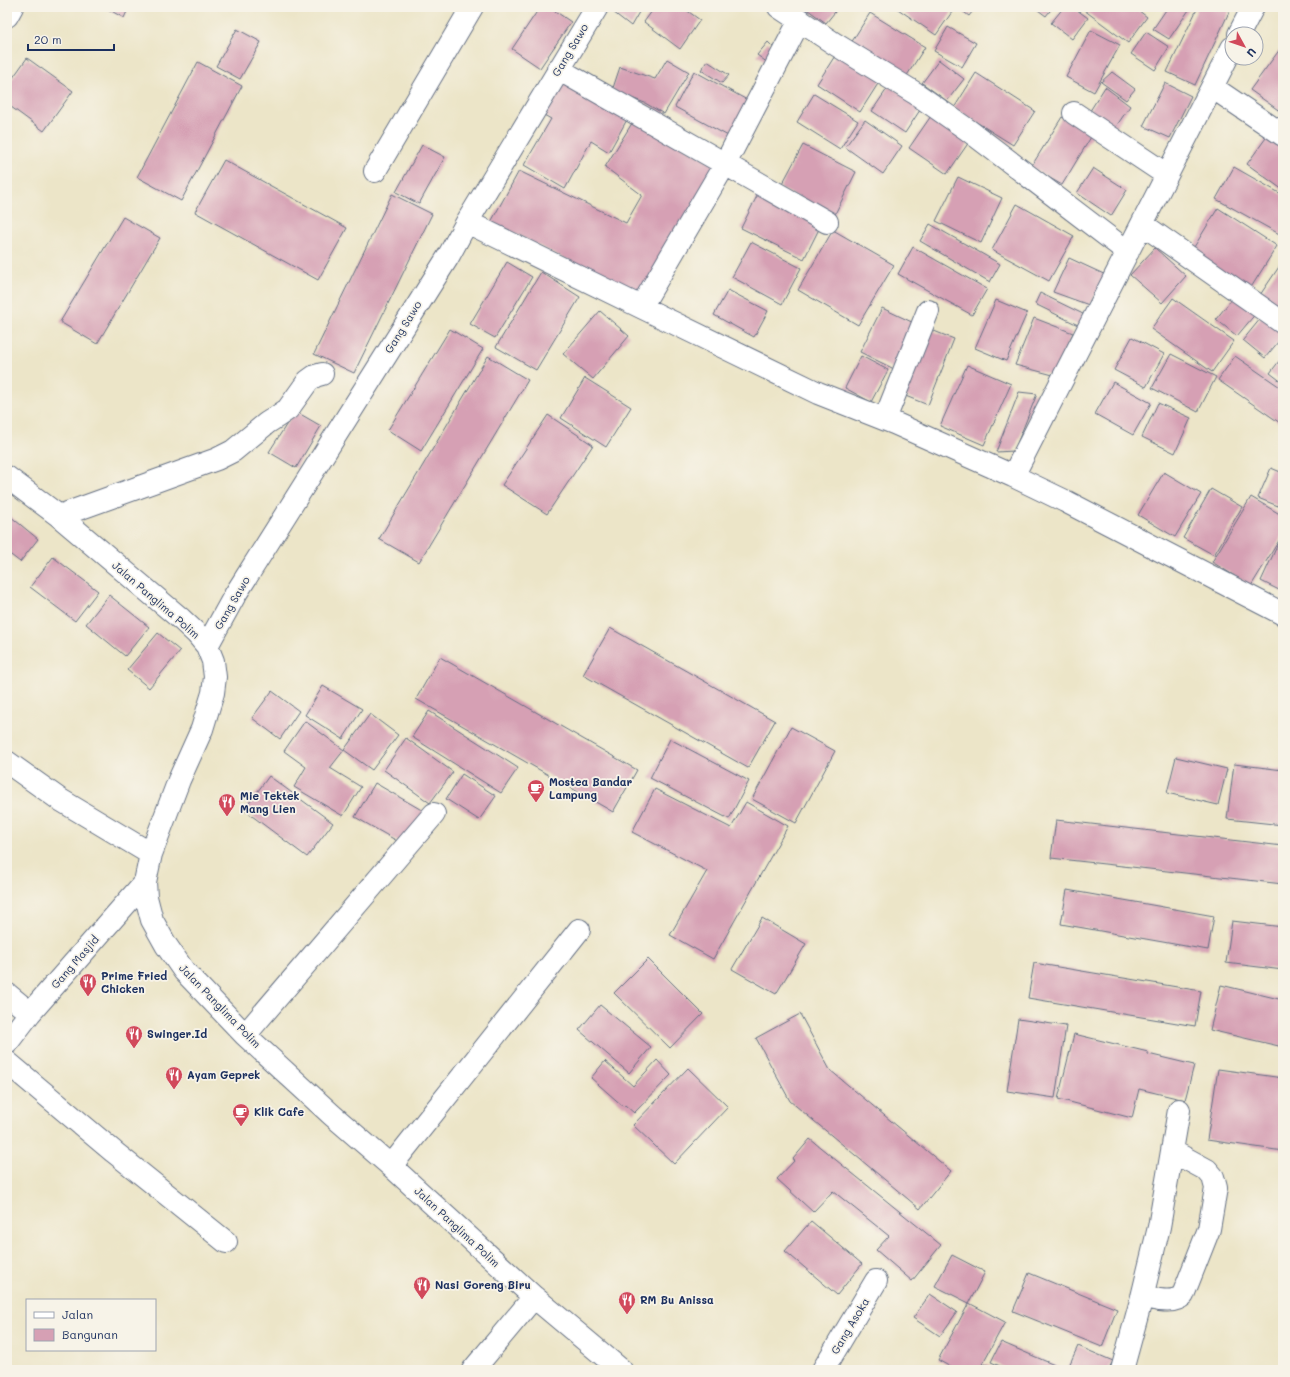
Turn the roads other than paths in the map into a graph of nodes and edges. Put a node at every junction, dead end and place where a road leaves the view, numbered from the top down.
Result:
1 (12, 7) edge
2 (472, 7) edge
3 (597, 7) edge
4 (779, 7) edge
5 (1249, 9) edge
6 (7, 16) edge
7 (800, 20) junction
8 (1242, 26) edge
9 (1224, 64) edge
10 (558, 70) junction
11 (1212, 87) junction
12 (1074, 113) dead end
13 (1283, 135) edge
14 (725, 164) junction
15 (375, 171) dead end
16 (1167, 175) junction
17 (467, 222) junction
18 (827, 222) dead end
19 (1142, 224) junction
20 (1128, 252) junction
21 (641, 307) junction
22 (928, 311) dead end
23 (1283, 324) edge
24 (322, 374) dead end
25 (885, 419) junction
26 (1013, 476) junction
27 (7, 477) edge
28 (59, 516) junction
29 (1283, 614) edge
30 (207, 646) junction
31 (7, 762) edge
32 (434, 814) dead end
33 (151, 854) junction
34 (145, 882) junction
35 (580, 930) dead end
36 (7, 994) edge
37 (30, 1013) junction
38 (245, 1035) junction
39 (7, 1043) edge
40 (7, 1062) edge
41 (1179, 1110) dead end
42 (1172, 1151) junction
43 (391, 1166) junction
44 (226, 1242) dead end
45 (876, 1281) dead end
46 (534, 1297) junction
47 (1142, 1297) junction
48 (473, 1370) edge
49 (621, 1370) edge
50 (823, 1370) edge
51 (1122, 1370) edge

1 - 6 street
2 - 15 street
3 - 10 street, Gang Sawo
4 - 7 street
5 - 8 street
7 - 14 street
7 - 20 street
9 - 11 street
10 - 14 street
10 - 17 street, Gang Sawo
11 - 13 street
11 - 16 street
12 - 16 street
14 - 18 street
14 - 21 street
16 - 19 street
17 - 21 street
17 - 30 street, Gang Sawo
19 - 20 street
19 - 23 street
20 - 26 street
21 - 25 street
22 - 25 street
24 - 28 street
25 - 26 street
26 - 29 street
27 - 28 street, Jalan Panglima Polim
28 - 30 street, Jalan Panglima Polim
30 - 33 street, Jalan Panglima Polim
31 - 33 street
32 - 38 street
33 - 34 street, Jalan Panglima Polim
34 - 37 street, Gang Masjid
34 - 38 street, Jalan Panglima Polim
35 - 43 street
36 - 37 street
37 - 39 street, Gang Masjid
38 - 43 street, Jalan Panglima Polim
40 - 44 street
41 - 42 street
42 - 47 street
42 - 47 street
43 - 46 street, Jalan Panglima Polim
45 - 50 street, Gang Asoka
46 - 48 street
46 - 49 street, Jalan Panglima Polim
47 - 51 street

